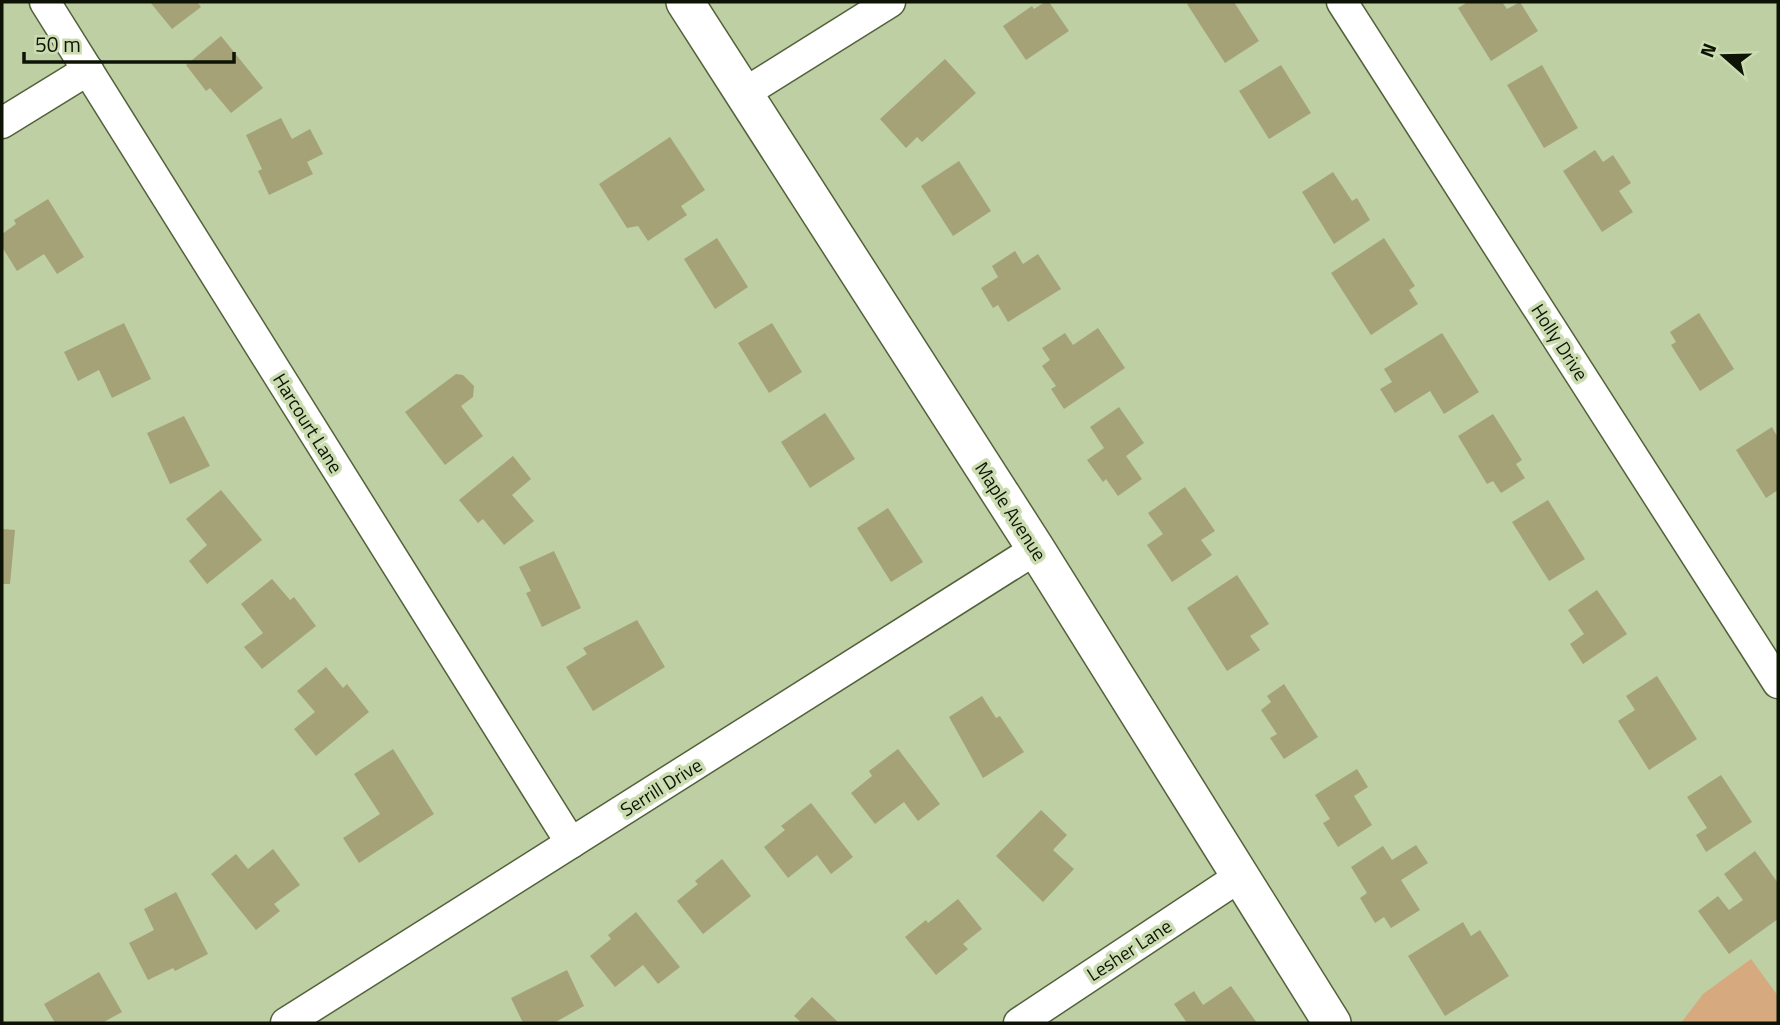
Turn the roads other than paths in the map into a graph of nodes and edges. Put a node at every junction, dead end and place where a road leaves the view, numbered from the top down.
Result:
1 (46, 2) edge
2 (685, 2) edge
3 (890, 2) edge
4 (1342, 2) edge
5 (88, 70) junction
6 (743, 94) junction
7 (2, 123) edge
8 (1036, 549) junction
9 (1778, 683) edge
10 (571, 843) junction
11 (1239, 877) junction
12 (286, 1023) edge
13 (1019, 1023) edge
14 (1332, 1023) edge

1 - 5 street, Harcourt Lane
2 - 6 street, Maple Avenue
3 - 6 street
4 - 9 street, Holly Drive
5 - 7 street
5 - 10 street, Harcourt Lane
6 - 8 street, Maple Avenue
8 - 10 street, Serrill Drive
8 - 11 street, Maple Avenue
10 - 12 street, Serrill Drive
11 - 13 street, Lesher Lane
11 - 14 street, Maple Avenue

